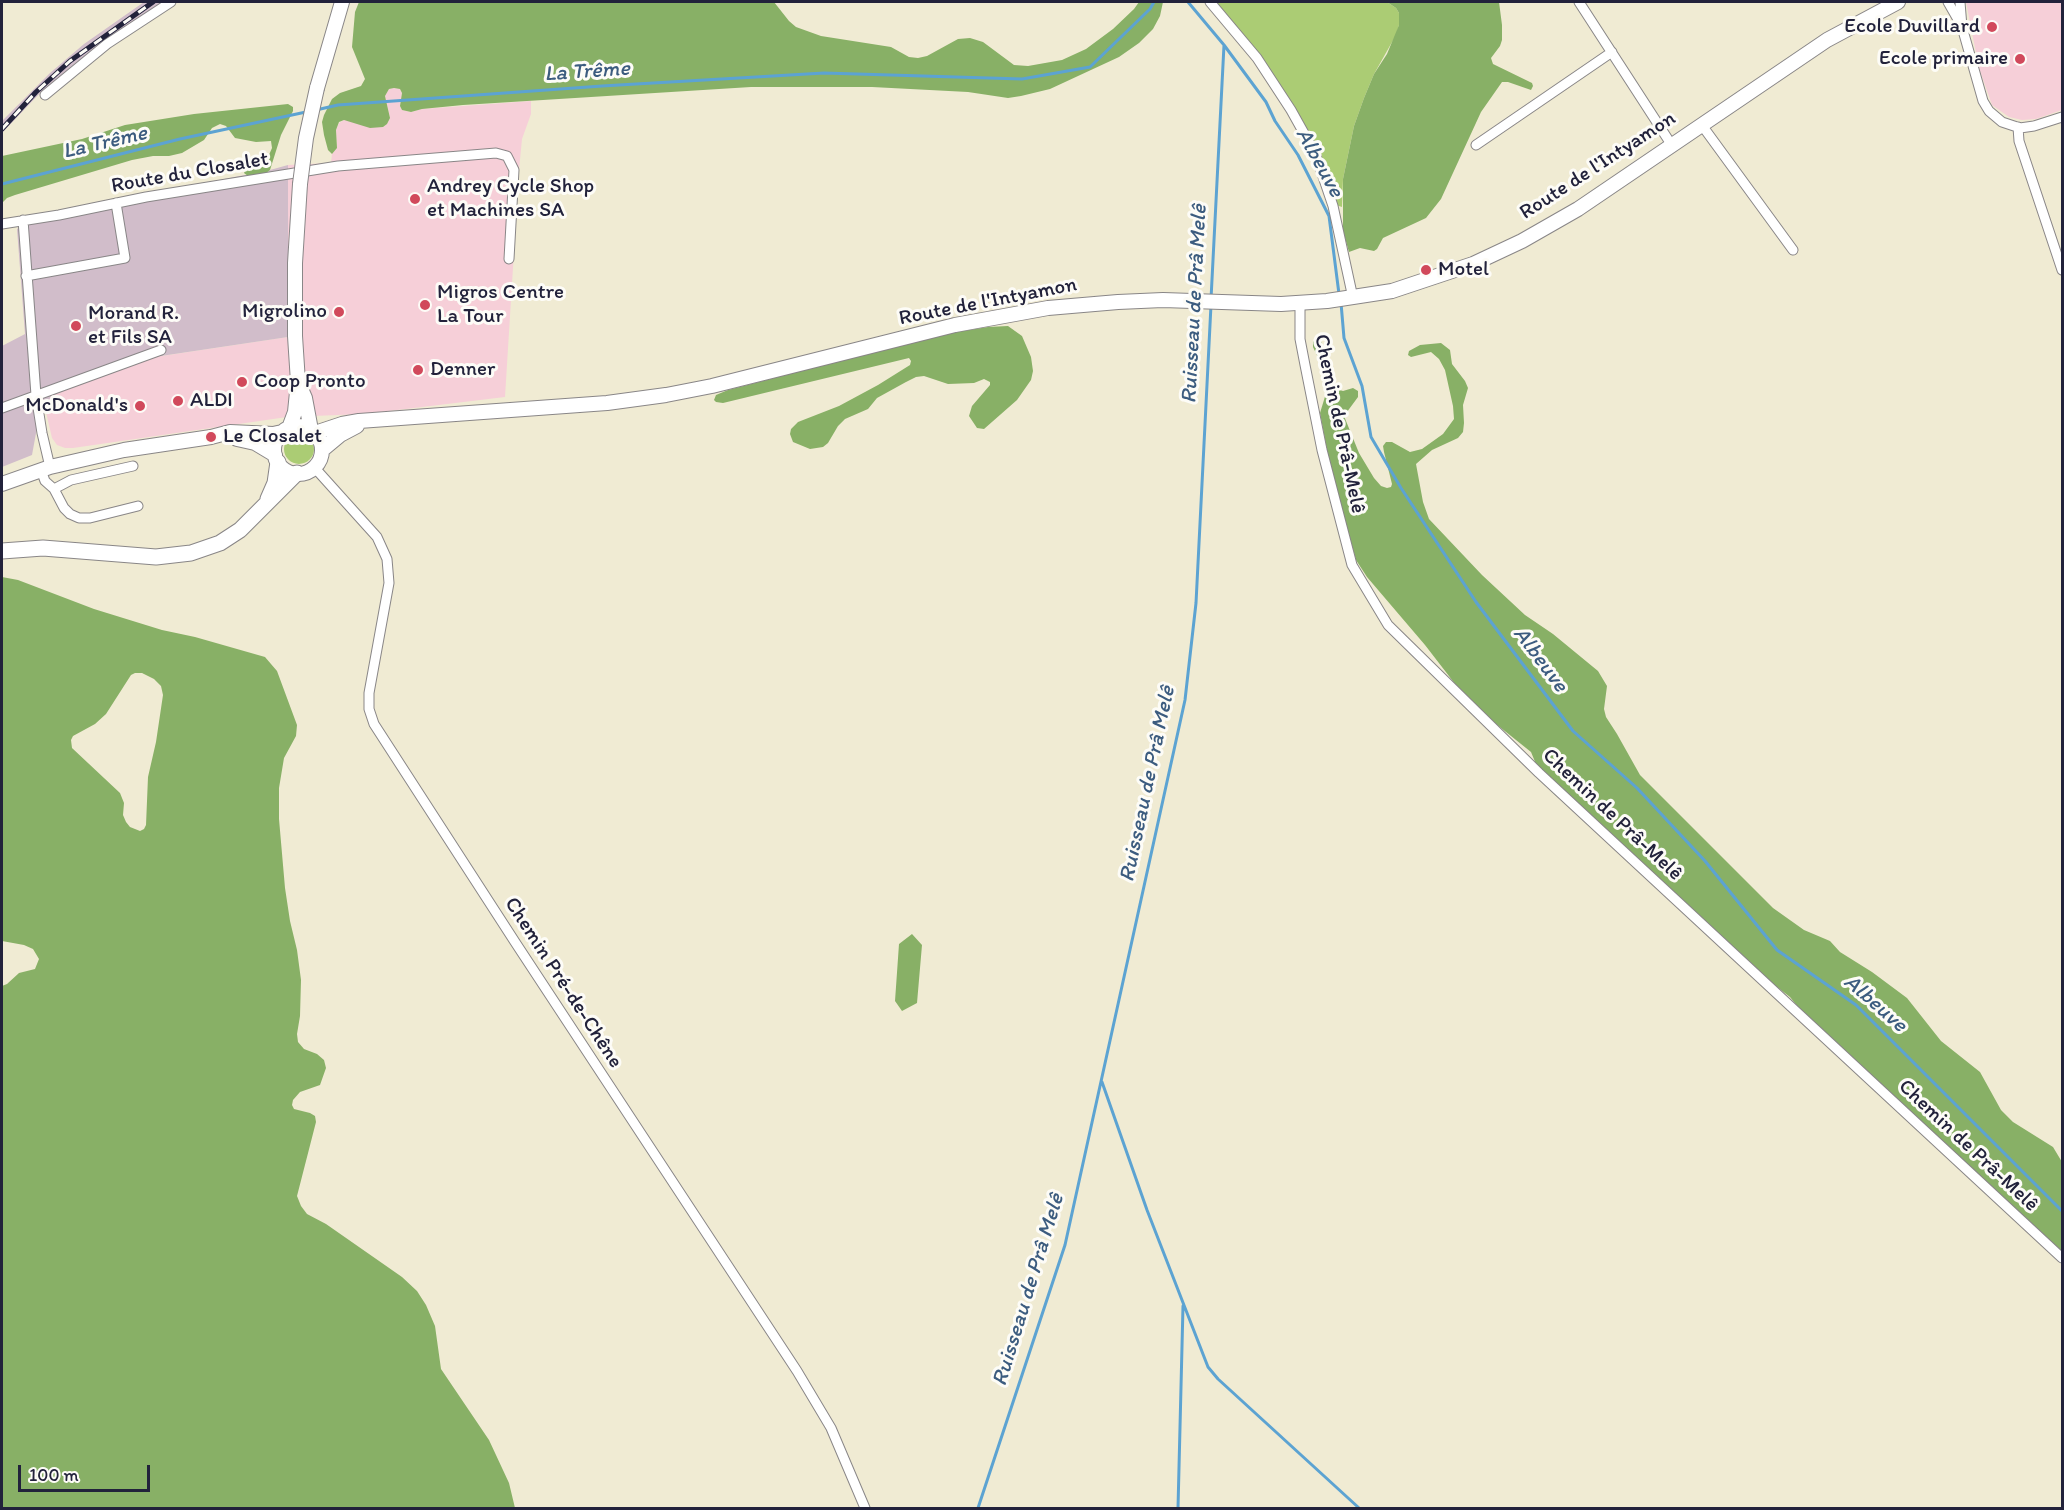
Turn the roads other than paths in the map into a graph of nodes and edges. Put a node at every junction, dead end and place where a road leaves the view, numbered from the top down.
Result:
1 (171, 2) edge
2 (342, 2) edge
3 (1210, 2) edge
4 (1579, 2) edge
5 (1898, 2) edge
6 (1948, 2) edge
7 (1960, 2) edge
8 (1962, 27) junction
9 (1612, 52) junction
10 (45, 95) dead end
11 (2062, 117) edge
12 (1701, 124) junction
13 (2018, 127) junction
14 (1671, 144) junction
15 (1476, 145) dead end
16 (116, 203) junction
17 (22, 220) junction
18 (2, 224) edge
19 (1793, 250) dead end
20 (509, 259) dead end
21 (2062, 270) edge
22 (26, 276) junction
23 (1350, 298) junction
24 (1300, 303) junction
25 (161, 350) dead end
26 (298, 382) junction
27 (36, 395) junction
28 (2, 408) edge
29 (371, 421) junction
30 (286, 430) junction
31 (313, 431) junction
32 (211, 437) junction
33 (322, 450) junction
34 (277, 458) junction
35 (133, 466) dead end
36 (314, 467) junction
37 (45, 469) junction
38 (297, 473) junction
39 (2, 484) edge
40 (54, 489) junction
41 (138, 506) dead end
42 (262, 509) junction
43 (2, 551) edge
44 (2062, 1258) edge
45 (865, 1509) edge

1 - 10 street
2 - 26 main road, bridge
3 - 23 street
4 - 9 street
5 - 12 main road, Route de l'Intyamon
6 - 8 street
7 - 8 street
8 - 13 street
9 - 14 street
9 - 15 street
11 - 13 street
12 - 14 main road, Route de l'Intyamon
12 - 19 street
13 - 21 street
14 - 23 main road, Route de l'Intyamon
16 - 17 street, Route du Closalet
16 - 20 street, Route du Closalet
16 - 22 street
17 - 18 street, Route du Closalet
17 - 22 street
22 - 27 street
23 - 24 main road, Route de l'Intyamon
24 - 29 main road, Route de l'Intyamon
24 - 44 street, Chemin de Prâ-Melê
25 - 27 street
26 - 30 main road
26 - 31 main road
27 - 28 street
27 - 37 street
29 - 31 main road, Route de l'Intyamon
29 - 33 main road, Route de l'Intyamon
30 - 31 main road
30 - 32 main road
30 - 34 main road
31 - 33 main road
32 - 34 main road
32 - 37 main road
33 - 36 main road
34 - 38 main road
34 - 42 highway
35 - 40 street
36 - 38 main road
36 - 45 street, Chemin Pré-de-Chêne
37 - 39 main road
37 - 40 street
38 - 42 highway
40 - 41 street
42 - 43 highway

